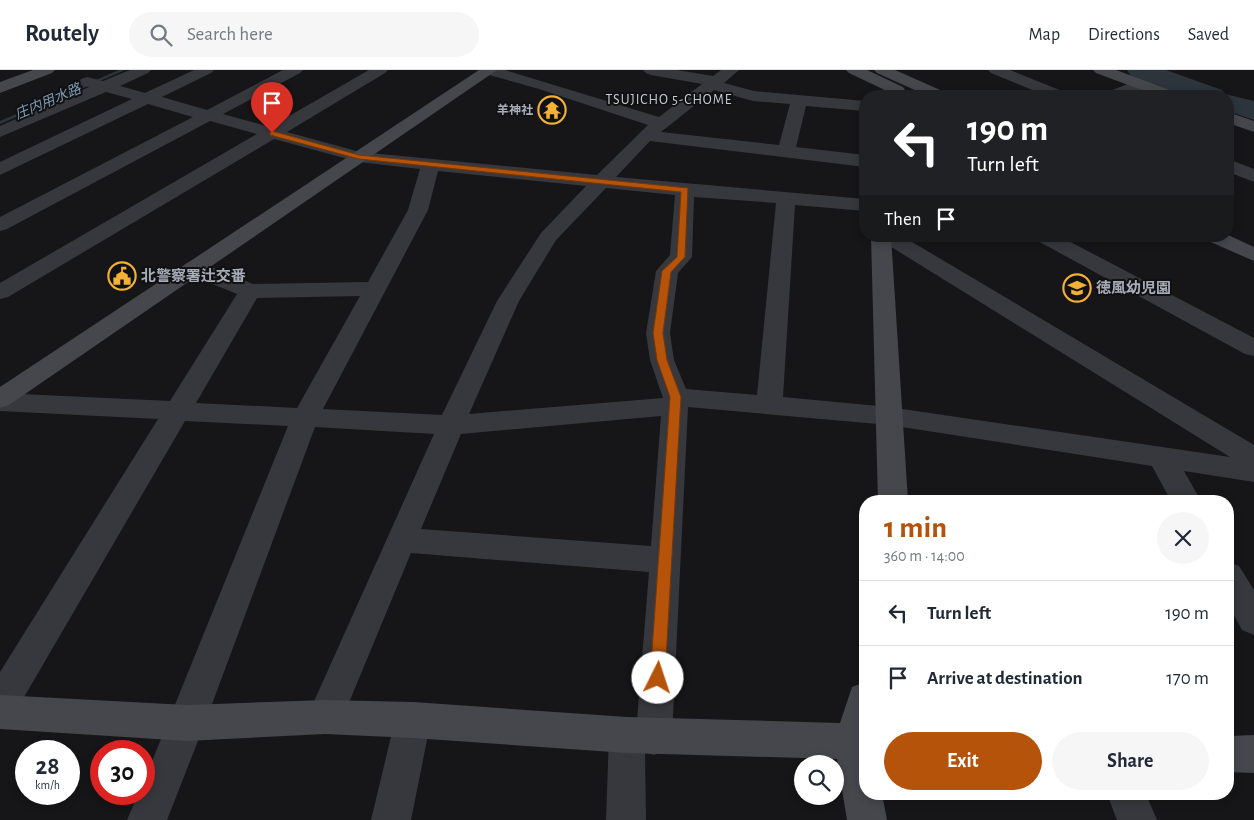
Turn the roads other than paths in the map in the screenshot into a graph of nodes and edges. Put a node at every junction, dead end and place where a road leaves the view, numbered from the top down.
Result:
1 (47, 70) edge
2 (116, 70) edge
3 (143, 70) edge
4 (206, 70) edge
5 (295, 70) edge
6 (380, 70) edge
7 (488, 70) edge
8 (657, 70) edge
9 (854, 70) edge
10 (996, 70) edge
11 (1101, 70) edge
12 (1137, 78) edge
13 (721, 79) edge
14 (88, 82) junction
15 (879, 83) edge
16 (104, 87) junction
17 (0, 88) edge
18 (896, 90) edge
19 (912, 90) edge
20 (1046, 90) edge
21 (1120, 90) edge
22 (1160, 90) edge
23 (147, 99) junction
24 (799, 101) junction
25 (859, 106) edge
26 (210, 115) junction
27 (0, 119) edge
28 (1234, 119) edge
29 (1254, 127) edge
30 (653, 129) junction
31 (0, 132) edge
32 (272, 133) junction
33 (786, 151) junction
34 (359, 157) junction
35 (859, 160) edge
36 (431, 163) junction
37 (1234, 168) edge
38 (0, 169) edge
39 (1254, 176) edge
40 (600, 182) junction
41 (685, 190) junction
42 (786, 199) junction
43 (859, 205) edge
44 (0, 225) edge
45 (1234, 229) edge
46 (1254, 239) edge
47 (881, 242) edge
48 (898, 242) edge
49 (1055, 242) edge
50 (1226, 242) edge
51 (1254, 255) edge
52 (194, 268) junction
53 (376, 289) junction
54 (250, 291) junction
55 (0, 292) edge
56 (1254, 348) edge
57 (0, 401) edge
58 (675, 401) junction
59 (769, 404) junction
60 (178, 410) junction
61 (889, 416) junction
62 (305, 418) junction
63 (451, 425) junction
64 (1161, 456) junction
65 (1254, 458) edge
66 (1254, 471) edge
67 (893, 495) edge
68 (1183, 495) edge
69 (402, 540) junction
70 (665, 560) junction
71 (1234, 585) edge
72 (1254, 620) edge
73 (0, 704) edge
74 (0, 712) edge
75 (325, 717) junction
76 (413, 720) junction
77 (187, 723) junction
78 (640, 736) junction
79 (859, 742) edge
80 (1234, 754) edge
81 (1254, 754) edge
82 (864, 800) edge
83 (1128, 800) edge
84 (147, 820) edge
85 (391, 820) edge
86 (626, 820) edge
87 (866, 820) edge
88 (1136, 820) edge

1 - 17 street
2 - 14 street
3 - 16 street
4 - 23 street
5 - 26 street
6 - 32 street
7 - 30 street
7 - 34 street
8 - 13 street
9 - 15 street
10 - 20 street
11 - 12 street
12 - 21 street
12 - 22 street
13 - 24 street
13 - 30 street
14 - 16 street
14 - 27 street
15 - 18 street
15 - 19 street
16 - 23 street
16 - 31 street
23 - 26 street
23 - 38 street
24 - 25 street
24 - 33 street
26 - 32 street
26 - 44 street
28 - 29 street
30 - 33 street
30 - 40 street
32 - 34 street
32 - 55 street
33 - 35 street
34 - 36 street
34 - 52 street
36 - 40 street
36 - 53 street
37 - 39 street
40 - 41 street
40 - 63 street
41 - 42 street
41 - 58 street
42 - 43 street
42 - 59 street
45 - 46 street
47 - 61 street
48 - 65 street
49 - 56 street
50 - 51 street
52 - 54 street
52 - 57 street
53 - 54 street
53 - 62 street
54 - 60 street
57 - 60 street
58 - 59 street
58 - 63 street
58 - 70 street
59 - 61 street
60 - 62 street
60 - 73 street
61 - 64 street
61 - 67 street
62 - 63 street
62 - 77 street
63 - 69 street
64 - 66 street
64 - 68 street
69 - 70 street
69 - 75 street
70 - 78 street
71 - 72 street
74 - 77 street
75 - 76 street
75 - 77 street
76 - 78 street
76 - 85 street
77 - 84 street
78 - 79 street
78 - 86 street
80 - 81 street
82 - 87 street
83 - 88 street

